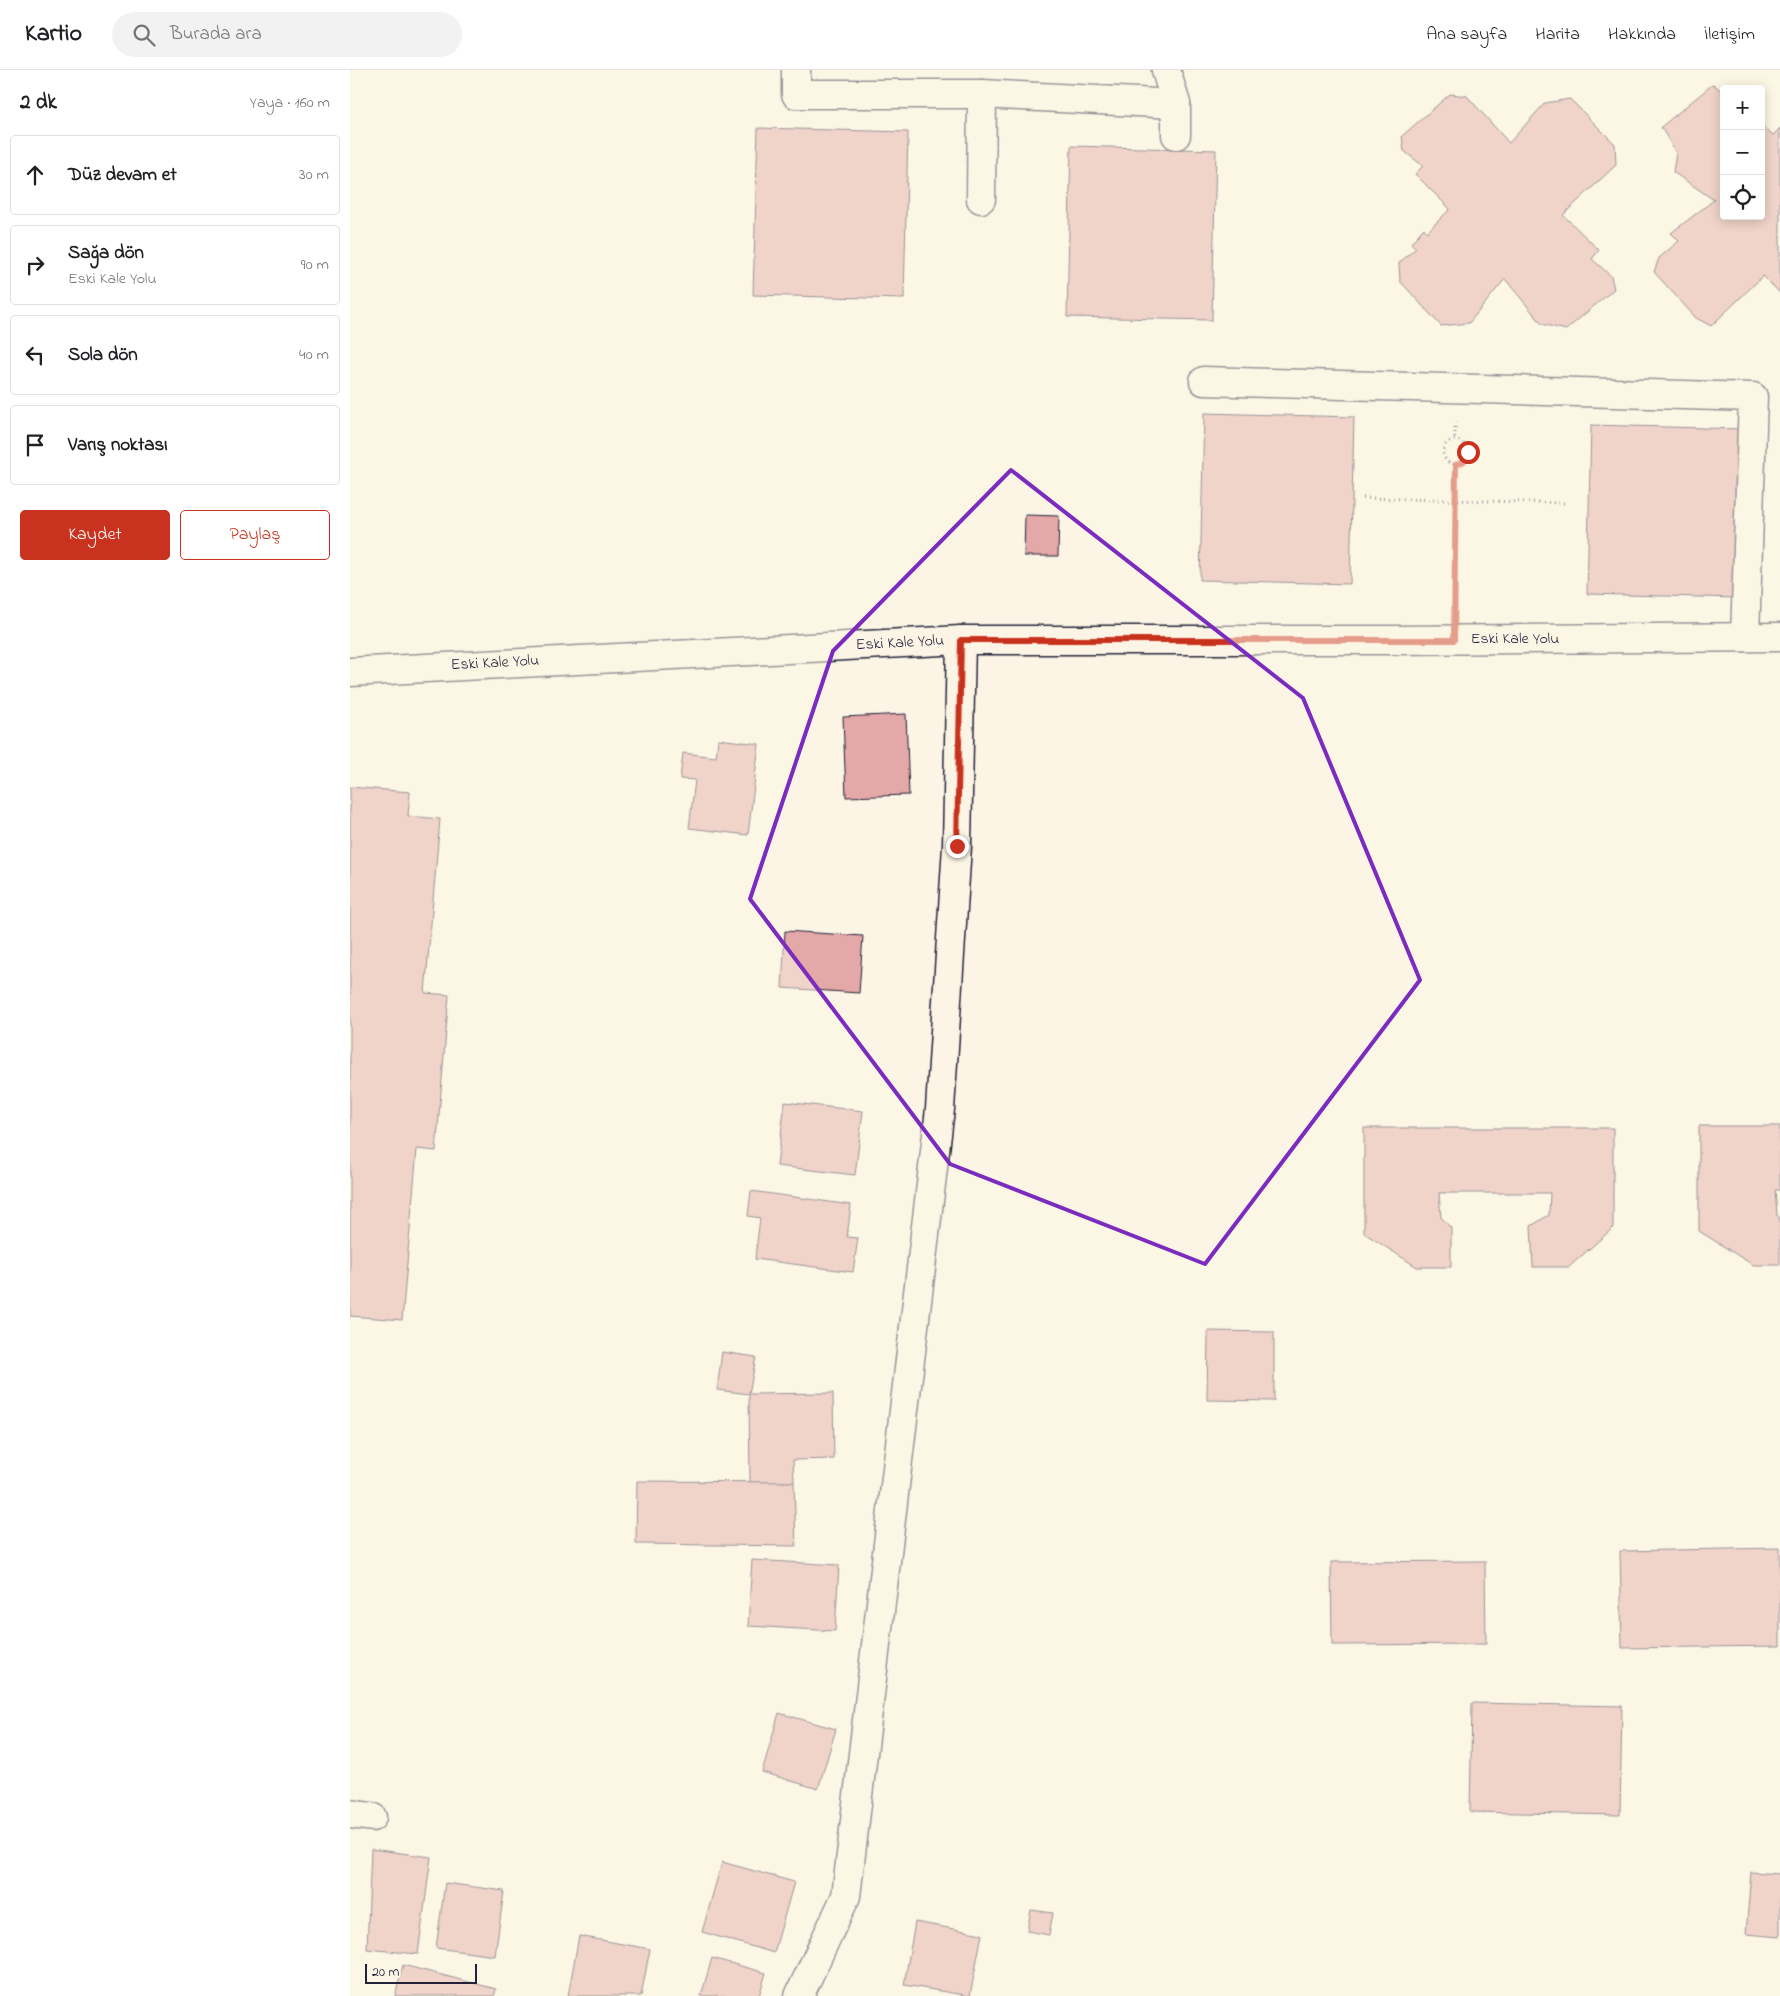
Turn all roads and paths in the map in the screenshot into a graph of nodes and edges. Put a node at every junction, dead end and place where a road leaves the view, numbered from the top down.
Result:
1 (796, 70) edge
2 (1166, 70) edge
3 (982, 94) junction
4 (1176, 104) junction
5 (1176, 135) dead end
6 (981, 199) dead end
7 (1204, 380) dead end
8 (1456, 465) junction
9 (1363, 498) dead end
10 (1456, 501) junction
11 (1566, 504) dead end
12 (1745, 637) junction
13 (1780, 637) edge
14 (961, 640) junction
15 (1454, 640) junction
16 (350, 672) edge
17 (799, 1996) edge

1 - 3 street
2 - 4 street
3 - 4 street
3 - 6 street
4 - 5 street
7 - 12 street
8 - 8 path
8 - 10 path
9 - 10 path
10 - 11 path
10 - 15 path
12 - 13 street, Eski Kale Yolu
12 - 15 street, Eski Kale Yolu
14 - 15 street, Eski Kale Yolu
14 - 16 street, Eski Kale Yolu
14 - 17 street

